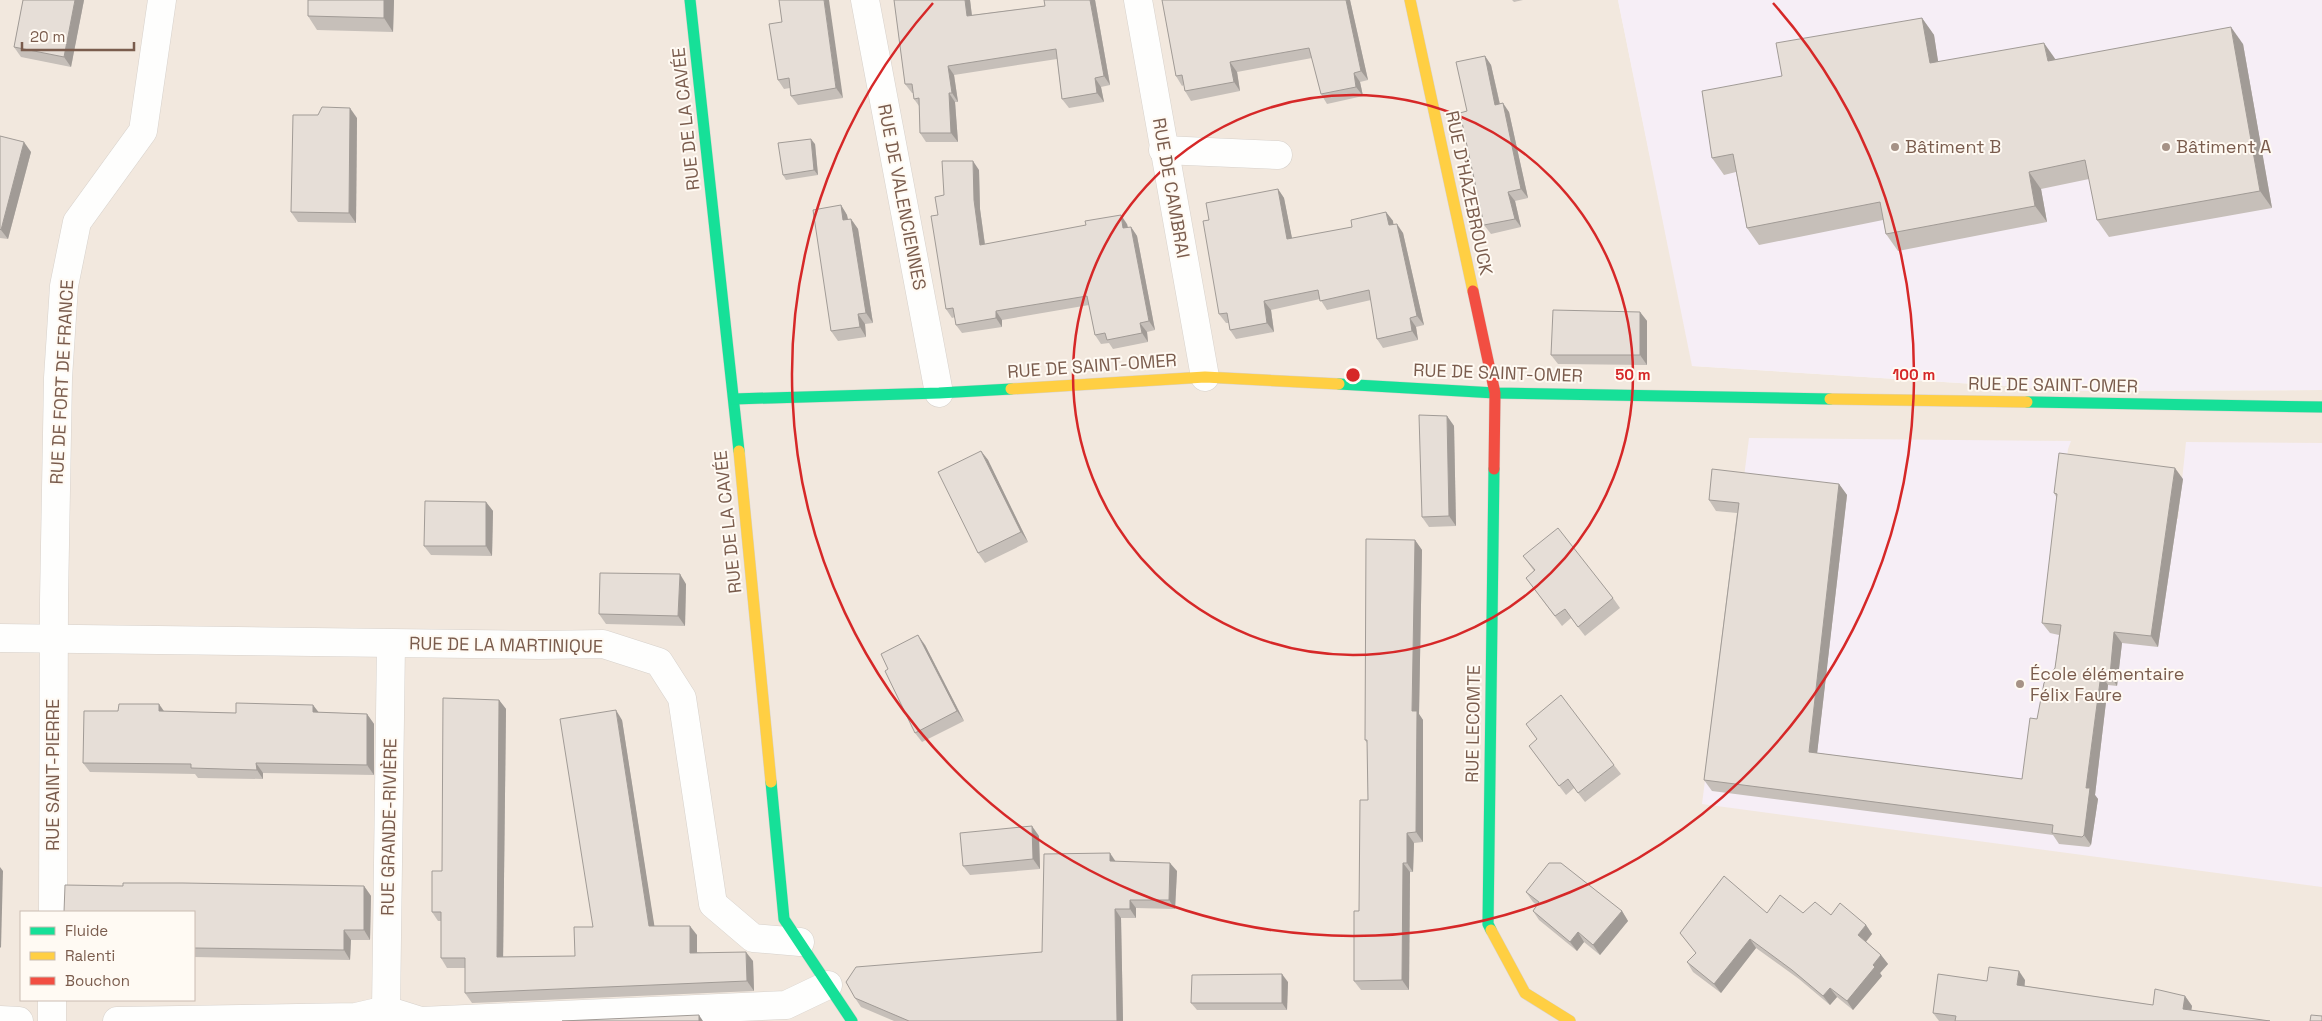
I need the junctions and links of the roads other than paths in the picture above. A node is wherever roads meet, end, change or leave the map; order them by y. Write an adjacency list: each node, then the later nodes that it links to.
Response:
1 (162, 0): 14 (street, RUE DE FORT DE FRANCE)
2 (690, 0): 11 (street, RUE DE LA CAVÉE)
3 (865, 0): 10 (street, RUE DE VALENCIENNES)
4 (1138, 0): 6 (street, RUE DE CAMBRAI)
5 (1410, 0): 9 (street, RUE D'HAZEBROUCK)
6 (1163, 150): 7 (street); 8 (street, RUE DE CAMBRAI)
7 (1278, 155)
8 (1205, 377): 9 (street, RUE DE SAINT-OMER); 10 (street, RUE DE SAINT-OMER)
9 (1495, 393): 12 (street, RUE DE SAINT-OMER); 26 (street, RUE LECOMTE)
10 (939, 394): 11 (street, RUE DE SAINT-OMER)
11 (734, 399): 17 (street, RUE DE LA CAVÉE)
12 (2322, 407)
13 (0, 638): 14 (street, RUE DE LA MARTINIQUE)
14 (54, 638): 15 (street, RUE DE LA MARTINIQUE); 16 (street, RUE SAINT-PIERRE)
15 (391, 644): 17 (street, RUE DE LA MARTINIQUE); 20 (street, RUE GRANDE-RIVIÈRE)
16 (53, 911)
17 (800, 942): 18 (street, RUE DE LA CAVÉE)
18 (828, 985): 20 (street); 25 (street, RUE DE LA CAVÉE)
19 (52, 1001): 23 (street)
20 (386, 1010): 24 (street)
21 (0, 1020): 22 (street)
22 (19, 1021)
23 (52, 1021)
24 (118, 1021)
25 (852, 1021)
26 (1570, 1021)

